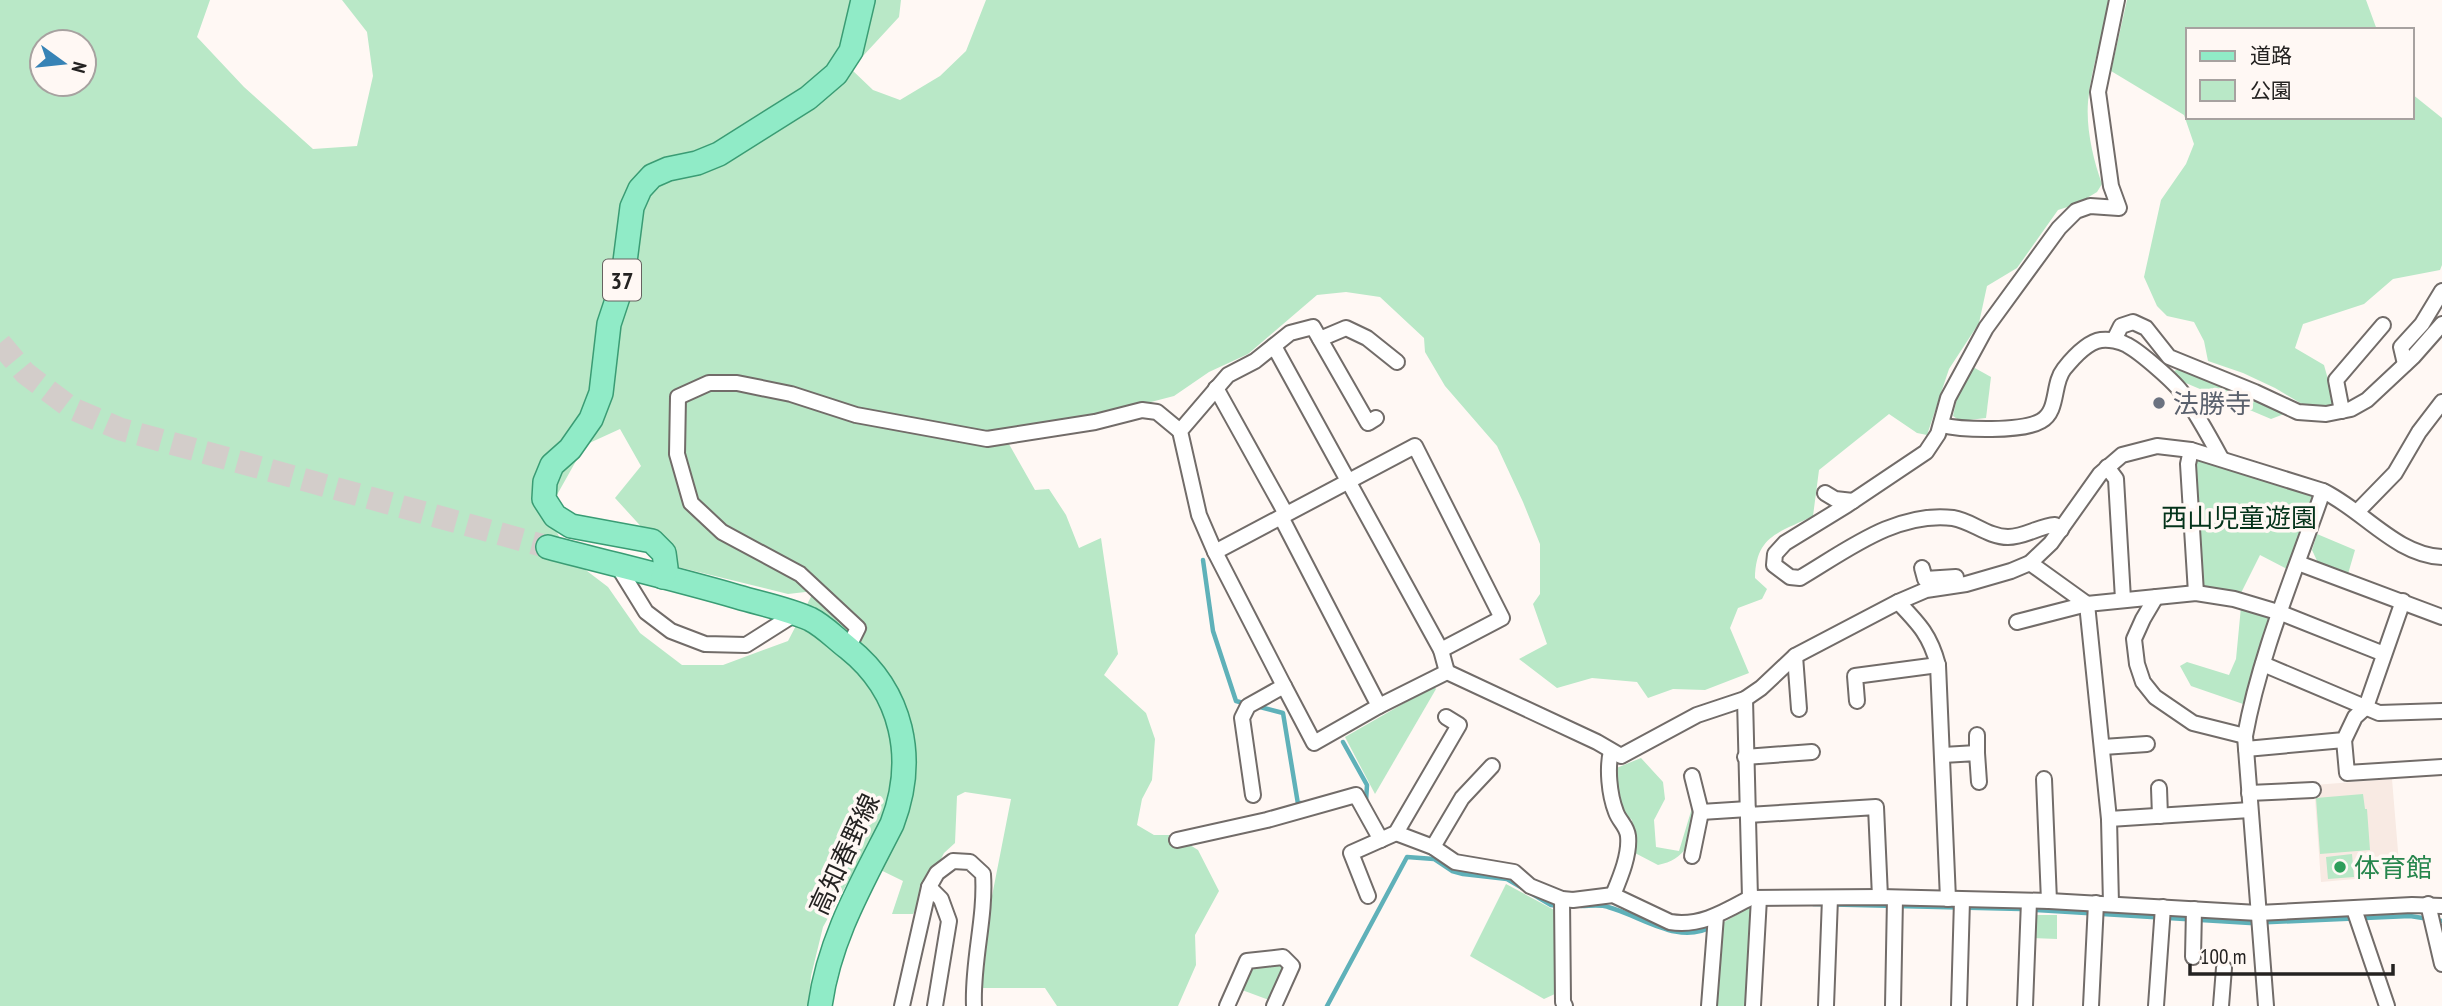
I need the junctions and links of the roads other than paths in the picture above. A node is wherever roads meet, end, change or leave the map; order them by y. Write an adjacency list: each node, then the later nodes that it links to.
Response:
1 (863, 0): 34 (main road, 37)
2 (2117, 0): 15 (street)
3 (2442, 292): 10 (street)
4 (2442, 324): 10 (street)
5 (2383, 325): 13 (street)
6 (1320, 339): 8 (street); 9 (street); 14 (street)
7 (2113, 341): 13 (street); 15 (street); 18 (street)
8 (1273, 346): 11 (street); 20 (street)
9 (1398, 362)
10 (2405, 364): 13 (street)
11 (1216, 388): 16 (street); 25 (street)
12 (2442, 402): 24 (street)
13 (2342, 411)
14 (1376, 418)
15 (1941, 425): 23 (street)
16 (1180, 431): 28 (street); 46 (street)
17 (2191, 450): 18 (street); 19 (street); 36 (street)
18 (2221, 458): 21 (street)
19 (2107, 467): 26 (street); 38 (street)
20 (1347, 481): 25 (street); 47 (street); 47 (street)
21 (2323, 491): 24 (street); 30 (street)
22 (1825, 493): 23 (street)
23 (1853, 501): 26 (street)
24 (2357, 512): 29 (street)
25 (1283, 515): 28 (street); 56 (street)
26 (2061, 530): 31 (street)
27 (548, 547): 32 (main road, 高知春野線)
28 (1215, 552): 53 (street)
29 (2442, 557)
30 (2298, 562): 39 (street); 42 (street)
31 (2030, 563): 35 (street); 41 (street)
32 (617, 565): 34 (main road, 高知春野線); 43 (street)
33 (1922, 568): 35 (street)
34 (663, 578): 43 (main road, 高知春野線)
35 (1959, 585): 40 (street)
36 (2196, 593): 37 (street); 42 (street)
37 (2156, 597): 38 (street); 63 (street)
38 (2123, 599): 41 (street)
39 (2403, 601): 44 (street); 48 (street)
40 (1898, 602): 49 (street); 51 (street)
41 (2087, 604): 45 (street); 65 (street)
42 (2281, 613): 48 (street); 50 (street)
43 (795, 614): 46 (main road, 高知春野線)
44 (2442, 617)
45 (2017, 622)
46 (848, 648): 110 (main road, 高知春野線)
47 (1441, 650): 52 (street)
48 (2384, 654): 57 (street)
49 (1795, 656): 54 (street); 58 (street)
50 (2263, 664): 57 (street); 63 (street)
51 (1938, 665): 55 (street); 69 (street)
52 (1447, 672): 56 (street); 66 (street)
53 (1284, 686): 56 (street); 79 (street)
54 (1745, 699): 66 (street); 70 (street)
55 (1857, 701)
56 (1379, 706)
57 (2366, 708): 59 (street); 62 (street)
58 (1799, 709)
59 (2442, 710)
60 (1446, 717): 85 (street)
61 (1977, 735): 68 (street)
62 (2343, 740): 63 (street); 72 (street)
63 (2246, 742): 78 (street)
64 (2147, 744): 65 (street)
65 (2103, 747): 84 (street)
66 (1611, 751): 91 (street)
67 (1813, 752): 70 (street)
68 (1977, 753): 69 (street); 75 (street)
69 (1943, 755): 96 (street)
70 (1745, 757): 82 (street)
71 (1492, 766): 88 (street)
72 (2442, 767)
73 (1692, 776): 81 (street)
74 (2044, 779): 98 (street)
75 (1979, 782)
76 (2160, 788): 83 (street)
77 (2313, 790): 78 (street)
78 (2249, 793): 80 (street)
79 (1253, 795)
80 (2250, 810): 83 (street); 105 (street)
81 (1701, 812): 82 (street); 89 (street)
82 (1748, 812): 94 (street); 99 (street)
83 (2160, 816): 84 (street)
84 (2109, 819): 100 (street)
85 (1396, 833): 86 (street); 88 (street)
86 (1381, 839): 87 (street); 92 (street)
87 (1177, 840)
88 (1433, 847): 95 (street)
89 (1692, 856)
90 (929, 887): 111 (street); 112 (street); 113 (street)
91 (1613, 895): 95 (street); 106 (street)
92 (1368, 896)
93 (1830, 898): 94 (street); 99 (street); 119 (street)
94 (1887, 898): 96 (street); 120 (street)
95 (1562, 899): 116 (street)
96 (1955, 899): 97 (street); 121 (street)
97 (2029, 901): 98 (street); 122 (street)
98 (2049, 901): 100 (street)
99 (1756, 903): 106 (street); 118 (street)
100 (2104, 903): 101 (street); 123 (street)
101 (2163, 907): 102 (street); 124 (street)
102 (2194, 909): 105 (street); 107 (street)
103 (2433, 913): 104 (street); 108 (street)
104 (2357, 917): 105 (street); 127 (street)
105 (2258, 919): 126 (street)
106 (1715, 924): 117 (street)
107 (2193, 957)
108 (2442, 964)
109 (2224, 968): 125 (street)
110 (820, 1006)
111 (902, 1006)
112 (935, 1006)
113 (974, 1006)
114 (1227, 1006): 115 (street)
115 (1274, 1006)
116 (1565, 1006)
117 (1709, 1006)
118 (1753, 1006)
119 (1826, 1006)
120 (1893, 1006)
121 (1959, 1006)
122 (2025, 1006)
123 (2091, 1006)
124 (2156, 1006)
125 (2221, 1006)
126 (2266, 1006)
127 (2387, 1006)

